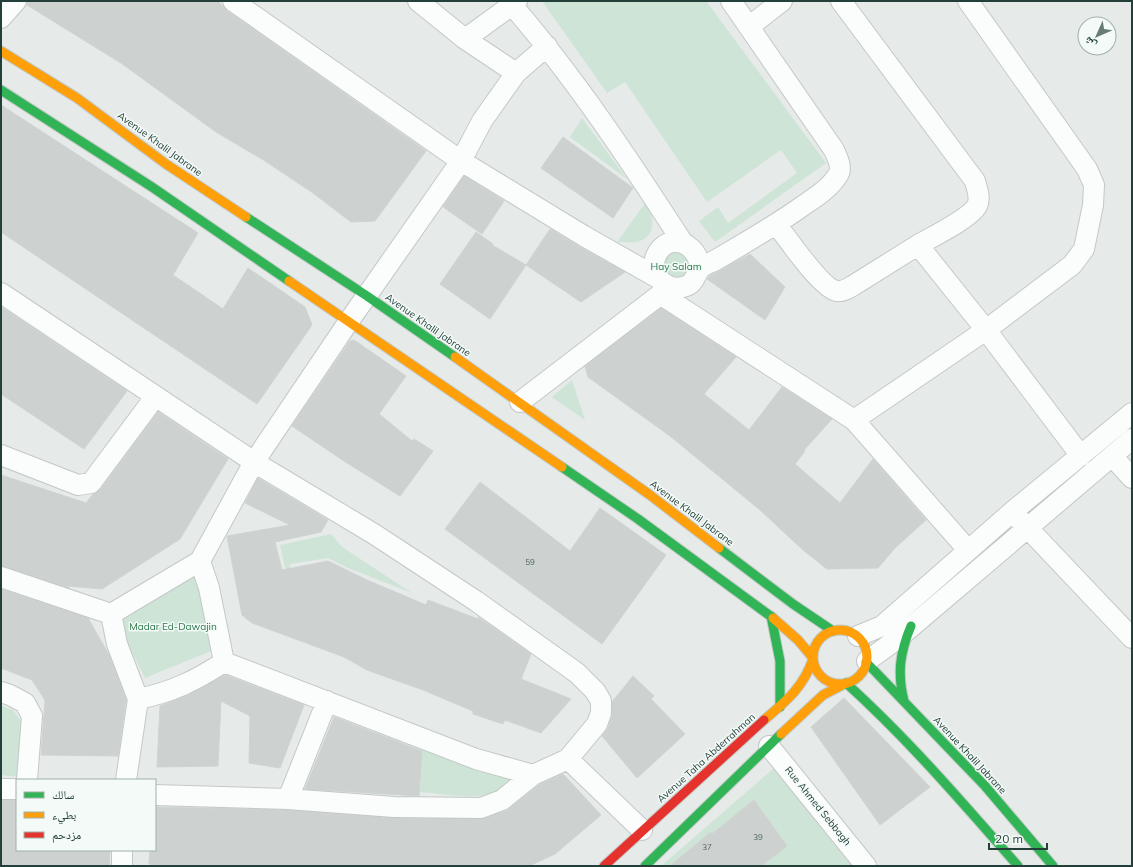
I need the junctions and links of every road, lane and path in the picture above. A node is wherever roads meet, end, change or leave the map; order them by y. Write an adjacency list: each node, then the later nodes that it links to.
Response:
1 (16, 1): 9 (street)
2 (233, 1): 16 (street)
3 (418, 1): 11 (street)
4 (731, 1): 10 (street)
5 (782, 1): 10 (street)
6 (841, 1): 19 (street)
7 (968, 1): 25 (street)
8 (514, 3): 11 (street); 12 (street)
9 (1, 18)
10 (750, 26): 17 (street)
11 (465, 39): 14 (street)
12 (547, 46): 14 (street); 18 (street)
13 (1, 51): 23 (main road, Avenue Khalil Jabrane)
14 (516, 73): 16 (street)
15 (1, 90): 24 (main road)
16 (461, 161): 21 (street); 23 (street)
17 (777, 224): 19 (street); 20 (street)
18 (683, 243): 20 (street); 21 (street)
19 (918, 245): 25 (street)
20 (700, 269): 21 (street)
21 (663, 286): 27 (street); 29 (street)
22 (1, 293): 26 (street)
23 (366, 296): 24 (street); 27 (main road, Avenue Khalil Jabrane)
24 (349, 321): 34 (street); 42 (main road)
25 (986, 330): 29 (street); 32 (street)
26 (155, 397): 31 (street); 34 (street)
27 (520, 402): 44 (main road, Avenue Khalil Jabrane)
28 (1132, 413): 32 (street)
29 (854, 420): 38 (street)
30 (1132, 439): 33 (street)
31 (1, 454)
32 (1081, 456): 36 (street)
33 (1112, 456): 35 (street); 37 (street)
34 (254, 462): 39 (street); 57 (street)
35 (1132, 478)
36 (1012, 512): 37 (street); 38 (street)
37 (1028, 528): 43 (street); 46 (street)
38 (968, 550): 45 (street)
39 (200, 561): 41 (street); 49 (street)
40 (1, 577): 41 (street)
41 (111, 614): 52 (street)
42 (771, 616): 47 (main road); 55 (main road)
43 (911, 626): 48 (street); 53 (main road)
44 (833, 631): 45 (main road); 47 (main road)
45 (858, 636): 48 (main road)
46 (1132, 638)
47 (813, 658): 50 (main road); 55 (main road, Avenue Taha Abderrahman)
48 (867, 661): 50 (main road); 53 (main road, Avenue Khalil Jabrane)
49 (224, 662): 52 (street); 54 (street)
50 (846, 683): 56 (main road); 71 (main road)
51 (1, 692): 59 (street)
52 (138, 699): 60 (street)
53 (904, 701): 72 (main road, Avenue Khalil Jabrane)
54 (327, 702): 58 (street); 64 (street)
55 (780, 707): 65 (main road, Avenue Taha Abderrahman)
56 (769, 746): 69 (main road); 70 (street, Rue Ahmed Sebbagh)
57 (568, 759): 58 (street); 65 (street)
58 (533, 775): 64 (street)
59 (27, 779)
60 (126, 779)
61 (1, 789): 62 (street)
62 (16, 789)
63 (156, 795): 64 (street)
64 (288, 799)
65 (642, 830): 68 (main road, Avenue Taha Abderrahman)
66 (122, 851): 67 (street)
67 (122, 866)
68 (604, 866)
69 (645, 866)
70 (866, 866)
71 (1018, 866)
72 (1053, 866)

